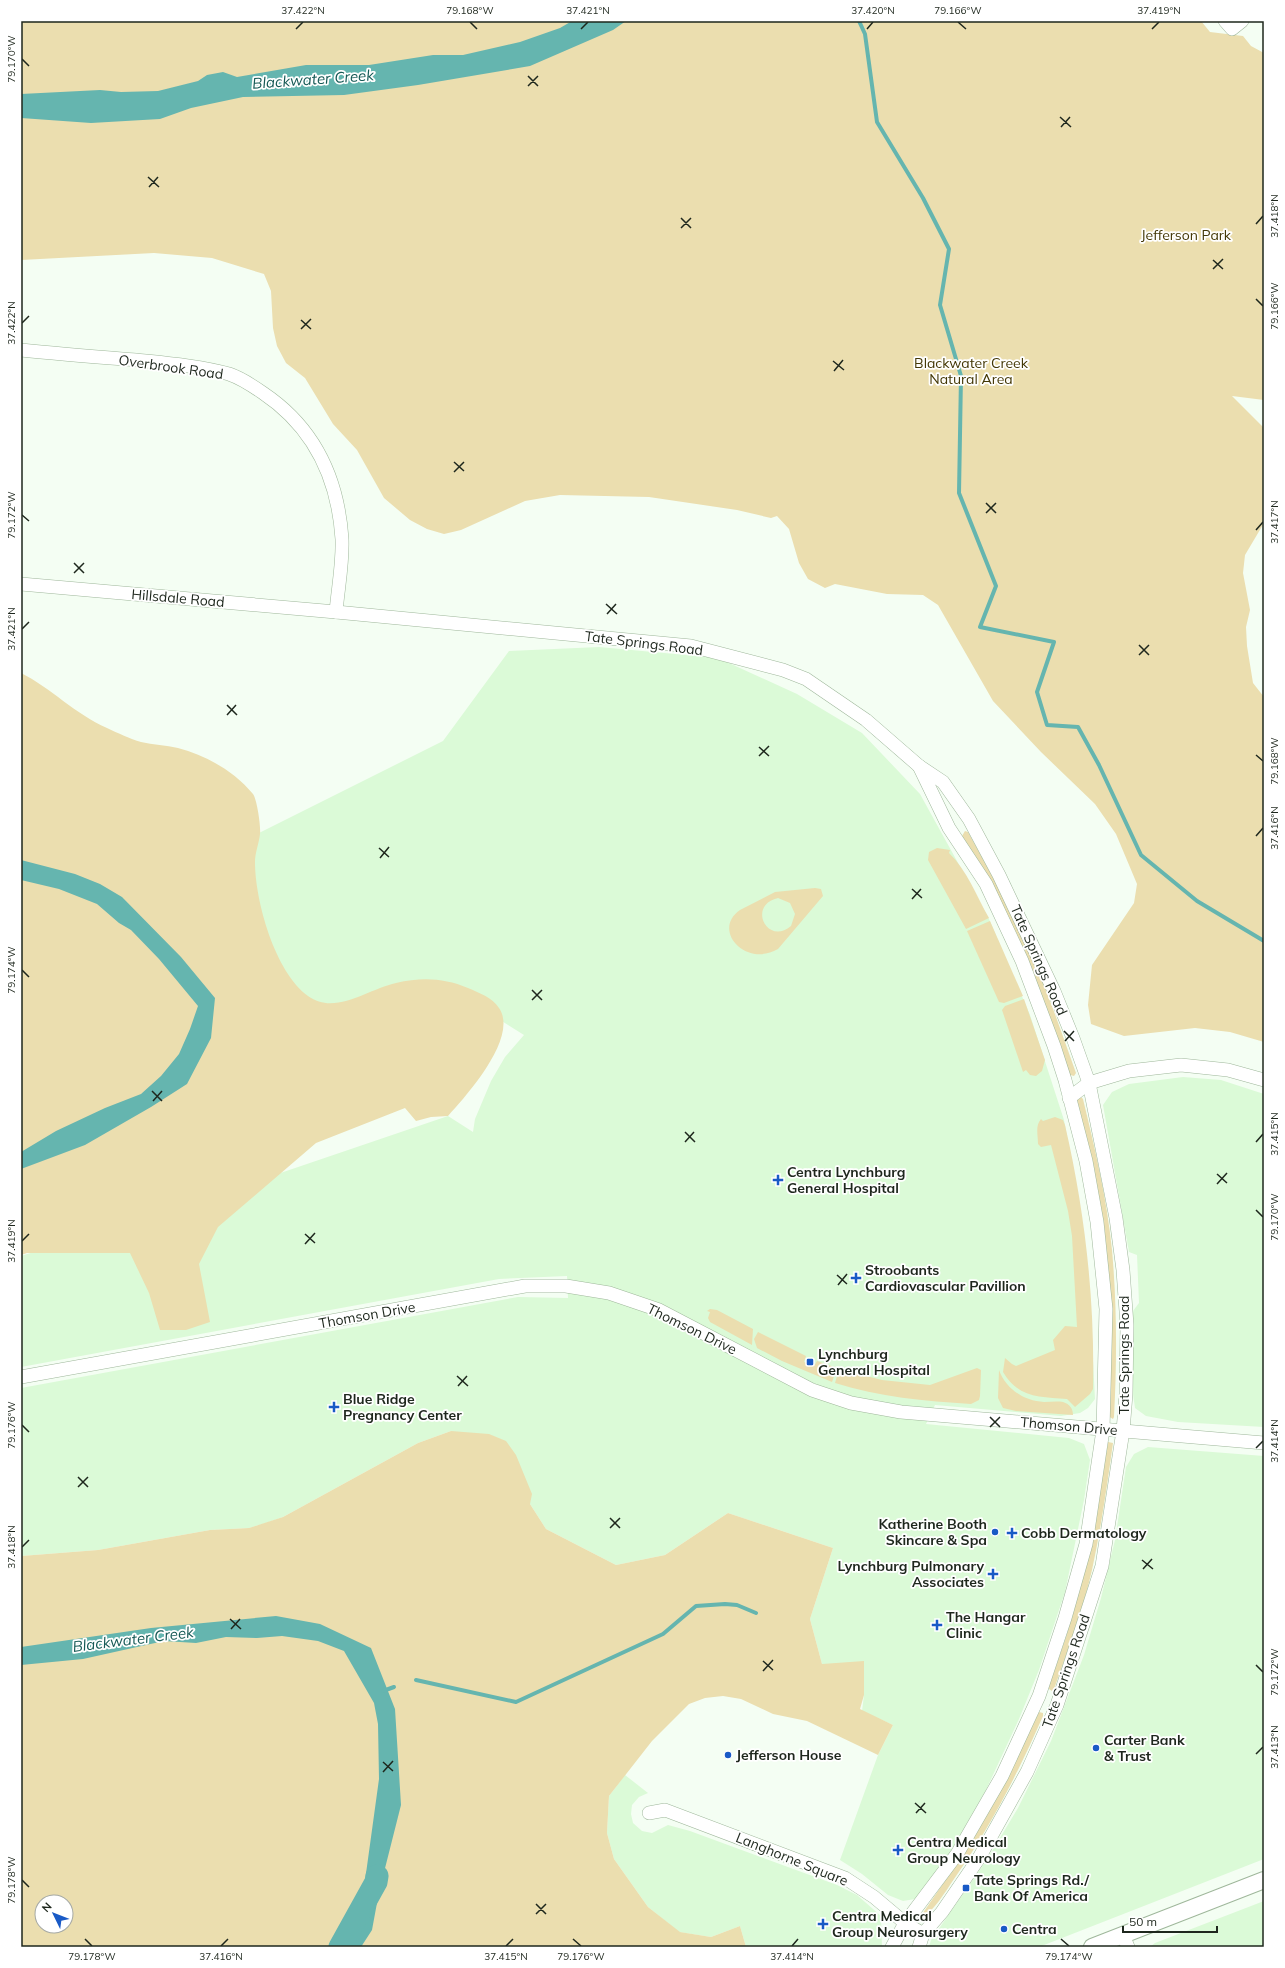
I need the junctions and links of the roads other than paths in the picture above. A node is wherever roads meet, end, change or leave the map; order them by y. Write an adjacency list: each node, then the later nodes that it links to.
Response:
1 (21, 350): 3 (street, Overbrook Road)
2 (21, 584): 3 (street, Hillsdale Road)
3 (336, 612): 4 (street, Tate Springs Road)
4 (919, 766): 5 (street, Tate Springs Road); 7 (street, Tate Springs Road)
5 (1065, 1080): 7 (street); 8 (street, Tate Springs Road)
6 (1264, 1080): 7 (street)
7 (1088, 1084): 8 (street); 11 (street, Tate Springs Road)
8 (1070, 1098): 10 (street, Tate Springs Road)
9 (21, 1377): 10 (street, Thomson Drive)
10 (1102, 1430): 11 (street, Thomson Drive); 15 (street, Tate Springs Road)
11 (1123, 1431): 12 (street, Thomson Drive); 16 (street, Tate Springs Road)
12 (1264, 1443)
13 (649, 1813): 15 (street, Langhorne Square)
14 (1264, 1880): 17 (main road)
15 (905, 1923): 16 (street, Langhorne Square); 18 (street, Tate Springs Road)
16 (923, 1934): 19 (street, Tate Springs Road)
17 (1126, 1941): 20 (main road)
18 (892, 1947)
19 (919, 1947)
20 (1092, 1947)

